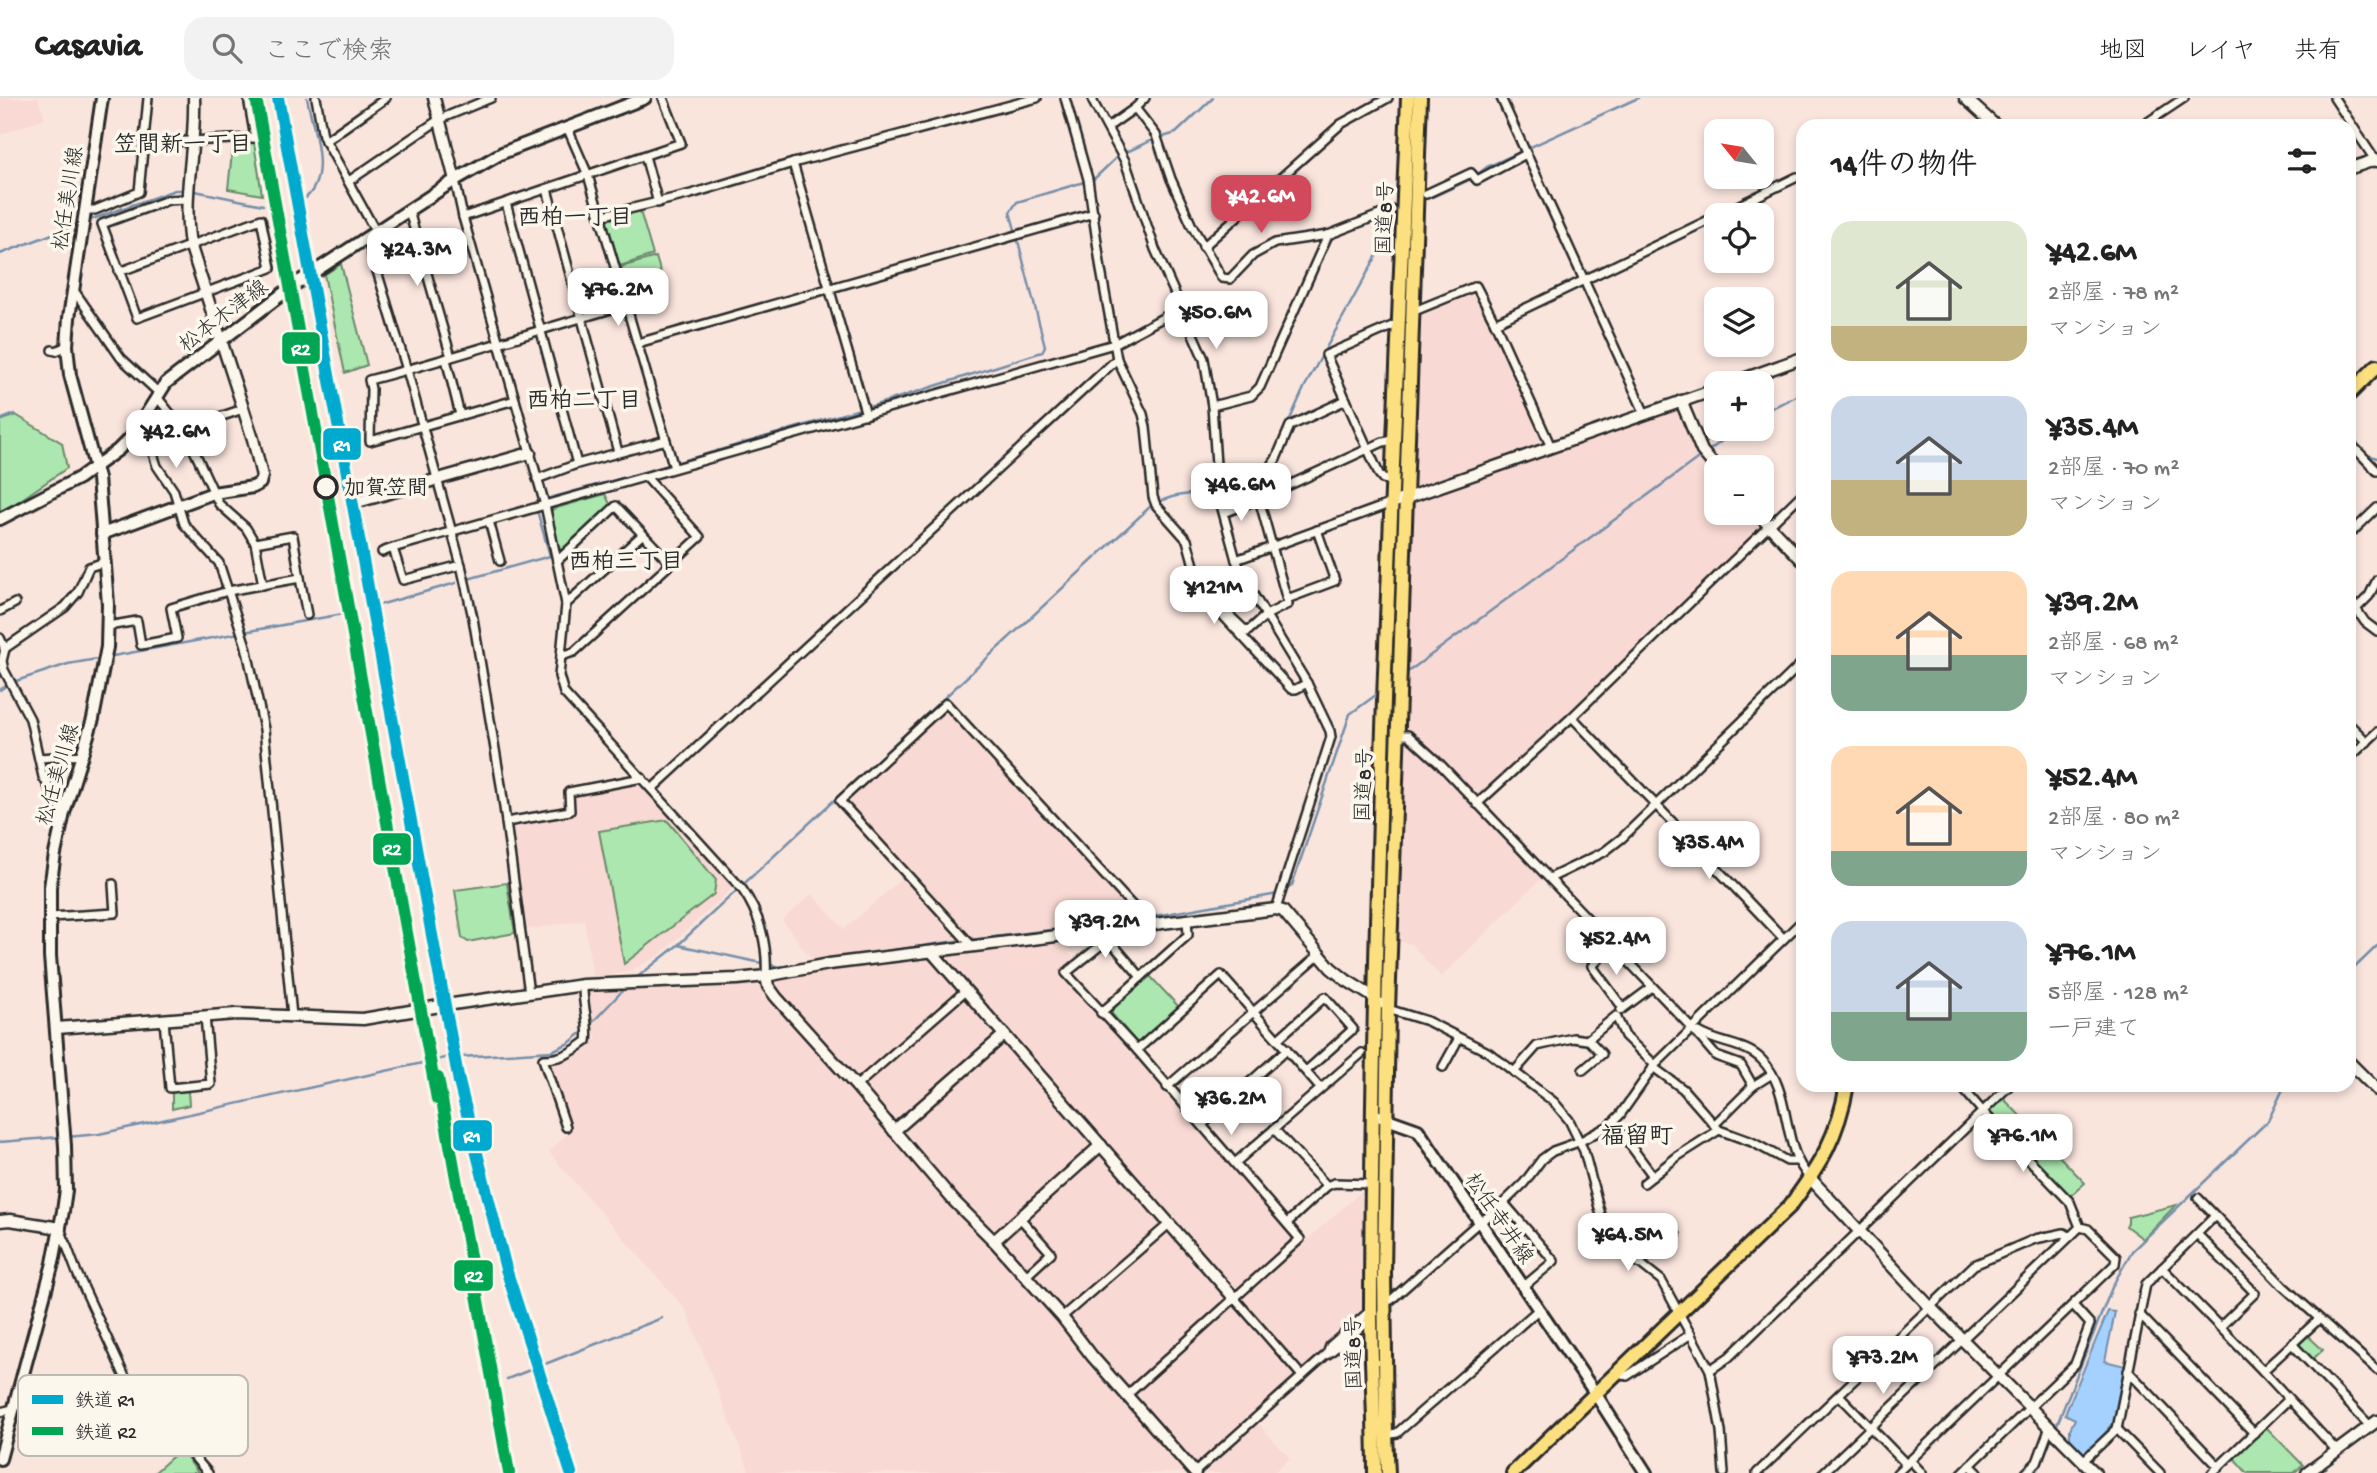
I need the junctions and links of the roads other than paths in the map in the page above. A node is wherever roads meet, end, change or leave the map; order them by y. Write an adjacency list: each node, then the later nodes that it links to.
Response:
1 (102, 98): 49 (main road, 松任美川線)
2 (148, 98): 33 (street)
3 (194, 98): 31 (street)
4 (248, 98): 31 (street)
5 (316, 98): 32 (street)
6 (386, 98): 32 (street)
7 (434, 98): 24 (street)
8 (491, 98): 22 (street)
9 (645, 98): 28 (main road, 松本木津線)
10 (663, 98): 35 (street)
11 (1037, 98): 37 (street)
12 (1065, 98): 52 (street)
13 (1093, 98): 29 (street)
14 (1145, 98): 23 (street)
15 (1388, 98): 59 (street)
16 (1408, 98): 69 (main road, 国道8号)
17 (1420, 98): 67 (main road, 国道8号)
18 (1501, 98): 34 (street)
19 (1965, 98): 25 (street)
20 (2184, 98): 26 (street)
21 (2334, 98): 27 (street)
22 (482, 100): 24 (street)
23 (1135, 108): 29 (street); 59 (street)
24 (440, 119): 41 (street); 42 (street)
25 (1988, 119)
26 (2152, 119)
27 (2348, 119)
28 (567, 127): 39 (street); 41 (main road, 松本木津線)
29 (1108, 127): 66 (street)
30 (2356, 130): 36 (street)
31 (194, 141): 33 (street); 45 (street)
32 (325, 141): 42 (street)
33 (144, 143): 49 (street)
34 (1525, 151): 44 (street); 61 (street)
35 (645, 156): 39 (street); 47 (street)
36 (2376, 160): 38 (street)
37 (793, 163): 47 (street); 62 (street)
38 (2356, 166)
39 (588, 175): 43 (street); 53 (street)
40 (1796, 177): 48 (street)
41 (455, 180): 51 (main road, 松本木津線); 54 (street)
42 (349, 181): 56 (street)
43 (547, 189): 46 (street); 68 (street)
44 (1426, 194)
45 (186, 199): 58 (street); 60 (street)
46 (506, 203): 54 (street); 71 (street)
47 (658, 203): 53 (street)
48 (1744, 203)
49 (85, 210): 63 (main road, 松任美川線)
50 (1392, 210): 57 (street)
51 (409, 211): 56 (main road, 松本木津線); 78 (street)
52 (1094, 213): 62 (street); 75 (street)
53 (600, 216): 65 (street)
54 (463, 217): 74 (street)
55 (1704, 223): 61 (street)
56 (371, 235): 72 (main road, 松本木津線); 82 (street)
57 (1328, 235): 59 (street); 90 (street)
58 (190, 244): 60 (street); 64 (street); 64 (street)
59 (1203, 247)
60 (119, 272): 64 (street)
61 (1585, 281): 70 (street); 92 (street)
62 (831, 288): 73 (street); 94 (street)
63 (73, 289): 76 (main road, 松任美川線); 86 (street)
64 (204, 293): 72 (street)
65 (626, 305): 68 (street); 73 (street)
66 (1181, 307): 75 (street); 90 (street)
67 (1412, 313): 70 (street); 118 (main road, 国道8号)
68 (581, 317): 71 (street); 104 (street)
69 (1399, 323): 88 (street); 99 (main road, 国道8号)
70 (1495, 323): 101 (street)
71 (541, 329): 74 (street); 107 (street)
72 (220, 341): 86 (main road, 松本木津線); 91 (street)
73 (638, 343): 98 (street)
74 (500, 344): 78 (street); 87 (street)
75 (1114, 344): 79 (street); 94 (street)
76 (67, 346): 77 (street); 108 (main road, 松任美川線)
77 (52, 349)
78 (448, 358): 82 (street); 93 (street)
79 (1117, 359): 151 (street); 175 (street)
80 (1796, 360): 83 (street)
81 (2377, 366): 84 (main road)
82 (407, 370): 95 (street); 95 (street)
83 (1766, 371)
84 (2356, 387)
85 (1704, 393): 89 (street)
86 (158, 395): 96 (street); 97 (main road, 松本木津線)
87 (515, 400): 93 (street); 105 (street)
88 (1346, 400): 102 (street); 116 (street)
89 (1681, 401): 92 (street); 106 (street)
90 (1212, 406): 126 (street)
91 (243, 409): 96 (street); 115 (street)
92 (1646, 414): 101 (street)
93 (460, 415): 95 (street)
94 (866, 415): 109 (street)
95 (422, 426): 113 (street)
96 (184, 429): 100 (street); 117 (street)
97 (133, 435): 100 (street); 108 (main road, 松本木津線)
98 (666, 440): 104 (street); 109 (street)
99 (1394, 440): 102 (street); 114 (main road, 国道8号)
100 (149, 441): 124 (street)
101 (1551, 447): 118 (street)
102 (1369, 448): 114 (street); 116 (street)
103 (2356, 449): 110 (street)
104 (618, 452): 107 (street)
105 (530, 453): 112 (street); 113 (street)
106 (1705, 455)
107 (577, 464): 112 (street)
108 (95, 466): 127 (main road, 松本木津線); 133 (main road, 松任美川線)
109 (674, 468): 111 (street)
110 (2377, 471)
111 (646, 477): 123 (street); 144 (street)
112 (537, 479): 123 (street)
113 (437, 480): 121 (street); 132 (street)
114 (1393, 481): 122 (main road, 国道8号)
115 (260, 483): 117 (main road)
116 (1275, 492): 119 (street)
117 (213, 493): 124 (main road); 135 (street)
118 (1405, 498): 122 (street); 169 (main road, 国道8号)
119 (1259, 499): 126 (street); 136 (street)
120 (1796, 500): 129 (street)
121 (354, 503)
122 (1392, 503): 131 (street); 198 (main road, 国道8号)
123 (545, 505): 128 (street); 142 (street)
124 (178, 506): 133 (main road); 150 (street)
125 (2377, 508): 130 (street)
126 (1224, 513): 140 (street)
127 (0, 519)
128 (489, 521): 132 (street); 141 (street)
129 (1769, 526): 139 (street); 166 (street)
130 (2356, 528)
131 (1317, 530): 136 (street); 152 (street)
132 (452, 531): 137 (street); 145 (street)
133 (102, 534): 143 (main road, 松任美川線)
134 (643, 534): 142 (street); 144 (street); 154 (street)
135 (255, 543): 146 (street); 149 (street)
136 (1272, 547): 140 (street); 152 (street)
137 (393, 548): 138 (street); 145 (street)
138 (382, 551)
139 (1796, 554)
140 (1236, 560): 158 (street)
141 (500, 561)
142 (557, 561): 154 (street)
143 (104, 562): 159 (main road, 松任美川線); 162 (street)
144 (671, 564): 163 (street)
145 (461, 565): 179 (street)
146 (300, 578): 149 (street); 157 (street)
147 (2377, 580): 155 (street)
148 (1192, 581): 151 (street)
149 (263, 585): 150 (street)
150 (228, 591): 159 (street); 204 (street)
151 (1210, 597): 158 (street); 165 (street)
152 (1287, 599): 158 (street)
153 (15, 603): 156 (street)
154 (566, 604): 163 (street)
155 (2357, 608): 160 (street)
156 (0, 611)
157 (307, 615)
158 (1266, 615): 165 (street)
159 (108, 626): 172 (main road, 松任美川線)
160 (2377, 631)
161 (0, 638): 162 (street)
162 (3, 650): 173 (street)
163 (561, 656): 174 (street)
164 (1796, 669): 177 (street)
165 (1307, 683): 182 (street)
166 (1572, 717): 176 (street); 177 (street)
167 (2356, 731): 170 (street)
168 (2377, 732): 170 (street)
169 (1397, 735): 176 (street); 200 (main road, 国道8号)
170 (2367, 741): 171 (street)
171 (2356, 751)
172 (84, 755): 173 (street); 178 (main road, 松任美川線)
173 (39, 758): 178 (street)
174 (642, 778): 175 (street); 179 (street)
175 (652, 789): 192 (street)
176 (1477, 804): 180 (street)
177 (1656, 806): 180 (street); 187 (street)
178 (64, 813): 183 (main road, 松任美川線)
179 (506, 822): 197 (street)
180 (1550, 878): 189 (street)
181 (113, 884): 183 (street)
182 (1278, 904): 184 (street); 191 (street)
183 (50, 917): 207 (main road, 松任美川線)
184 (1187, 919): 185 (street); 193 (street)
185 (1144, 920): 188 (street); 188 (street)
186 (1796, 927): 187 (street)
187 (1783, 939): 208 (street)
188 (971, 945): 190 (street)
189 (1613, 945): 195 (street); 199 (street)
190 (932, 952): 192 (street); 196 (street)
191 (1319, 955): 198 (street); 201 (street)
192 (766, 968): 194 (street); 223 (street)
193 (1141, 977): 202 (street); 202 (street)
194 (583, 985): 197 (street); 236 (street)
195 (1653, 987): 199 (street); 208 (street)
196 (965, 991): 209 (street); 223 (street)
197 (530, 993): 204 (street)
198 (1375, 998): 200 (street); 232 (main road, 国道8号)
199 (1623, 1008): 205 (street)
200 (1388, 1009): 210 (street); 233 (main road, 国道8号)
201 (1253, 1012): 211 (street); 214 (street); 225 (street)
202 (1101, 1013): 214 (street)
203 (205, 1016): 204 (street); 206 (street); 206 (street)
204 (292, 1016)
205 (1616, 1016): 212 (street); 216 (street)
206 (164, 1020): 207 (street)
207 (57, 1028): 258 (main road, 松任美川線)
208 (1692, 1028): 216 (street); 222 (street); 224 (street)
209 (1004, 1035): 239 (street); 241 (street)
210 (1460, 1038): 217 (street); 221 (street)
211 (1278, 1039): 213 (street); 220 (street)
212 (1588, 1039): 219 (street); 221 (street)
213 (1287, 1049): 220 (street); 235 (street)
214 (1137, 1050): 225 (street)
215 (1362, 1053): 226 (street)
216 (1654, 1066): 234 (street); 237 (street)
217 (1443, 1068)
218 (2356, 1069): 227 (street)
219 (1583, 1070)
220 (1306, 1071): 226 (street)
221 (1514, 1072): 240 (street)
222 (1772, 1074): 224 (street); 242 (street)
223 (856, 1086): 239 (street)
224 (1753, 1086): 237 (street)
225 (1167, 1087): 235 (street)
226 (1320, 1088): 238 (street)
227 (2377, 1090)
228 (1846, 1092): 245 (main road)
229 (1966, 1092): 231 (street)
230 (2003, 1092): 231 (street)
231 (1983, 1112): 257 (street); 259 (street)
232 (1373, 1114): 233 (main road, 松任寺井線); 247 (main road, 国道8号)
233 (1387, 1119): 254 (main road, 松任寺井線); 306 (main road, 国道8号)
234 (1613, 1122): 240 (street); 244 (street)
235 (1202, 1125): 243 (street)
236 (566, 1127)
237 (1717, 1128): 242 (street); 244 (street)
238 (1274, 1129): 243 (street); 248 (street)
239 (894, 1131): 263 (street)
240 (1581, 1141): 250 (street); 264 (street)
241 (1101, 1145): 252 (street); 256 (street)
242 (1797, 1161): 245 (street)
243 (1235, 1163): 255 (street)
244 (1653, 1176): 246 (street)
245 (1810, 1178): 259 (street); 274 (main road)
246 (1644, 1183)
247 (1373, 1184): 248 (street); 272 (main road, 国道8号)
248 (1327, 1186): 255 (street)
249 (2198, 1198): 251 (street)
250 (1504, 1203): 254 (street); 267 (street)
251 (2215, 1216): 260 (street); 277 (street)
252 (1020, 1218): 263 (street); 266 (street)
253 (0, 1222): 258 (street)
254 (1479, 1222): 267 (main road, 松任寺井線); 269 (street)
255 (1287, 1223): 268 (street)
256 (1169, 1224): 268 (street); 276 (street)
257 (2080, 1227): 262 (street); 270 (street)
258 (60, 1228): 289 (main road, 松任美川線); 290 (street)
259 (1860, 1230): 271 (street); 284 (street)
260 (2197, 1234): 265 (street); 279 (street)
261 (1675, 1235): 264 (street)
262 (2069, 1236): 271 (street); 281 (street)
263 (994, 1241): 266 (street)
264 (1638, 1263): 274 (street)
265 (2162, 1268): 275 (street); 279 (street)
266 (1025, 1277): 276 (street)
267 (1523, 1287): 273 (main road, 松任寺井線)
268 (1236, 1299): 292 (street); 295 (street)
269 (1391, 1300)
270 (2073, 1305): 291 (street); 298 (street)
271 (1931, 1308): 281 (street); 296 (street)
272 (1371, 1310): 283 (street); 316 (main road, 国道8号)
273 (1538, 1310): 294 (main road, 松任寺井線); 306 (street)
274 (1680, 1311): 280 (street); 286 (main road)
275 (2139, 1314): 287 (street); 305 (street)
276 (1062, 1317): 295 (street)
277 (2319, 1319): 282 (street); 285 (street)
278 (1365, 1324): 283 (street)
279 (2220, 1327): 288 (street)
280 (1691, 1334): 284 (street); 286 (street)
281 (1962, 1338): 291 (street); 302 (street)
282 (2293, 1345): 288 (street); 301 (street)
283 (1328, 1354): 292 (street)
284 (1710, 1370): 320 (street)
285 (2377, 1370)
286 (1617, 1371): 294 (main road)
287 (2128, 1371): 304 (street); 313 (street)
288 (2263, 1371): 297 (street)
289 (22, 1375)
290 (124, 1375)
291 (1998, 1375): 298 (street); 311 (street)
292 (1302, 1376): 315 (street)
293 (18, 1391): 299 (main road, 松任美川線)
294 (1595, 1393): 318 (main road); 319 (main road, 松任寺井線)
295 (1128, 1395): 315 (street)
296 (1839, 1395): 302 (street); 321 (street)
297 (2288, 1400): 305 (street); 307 (street)
298 (2030, 1407): 303 (street); 312 (street)
299 (13, 1409): 300 (street); 309 (main road, 松任美川線)
300 (0, 1412)
301 (2375, 1423): 307 (street)
302 (1871, 1427): 311 (street); 322 (street)
303 (2053, 1429): 310 (street); 327 (street)
304 (2117, 1429): 310 (street); 329 (street)
305 (2255, 1433): 313 (street)
306 (1386, 1435): 317 (main road, 国道8号)
307 (2337, 1451): 331 (street)
308 (192, 1456): 314 (street)
309 (0, 1459)
310 (2083, 1461): 328 (street)
311 (1908, 1462): 323 (street); 324 (street)
312 (1970, 1465): 325 (street); 326 (street)
313 (2219, 1467): 330 (street)
314 (207, 1473)
315 (1195, 1473)
316 (1375, 1473)
317 (1388, 1473)
318 (1513, 1473)
319 (1646, 1473)
320 (1724, 1473)
321 (1757, 1473)
322 (1823, 1473)
323 (1897, 1473)
324 (1922, 1473)
325 (1962, 1473)
326 (1978, 1473)
327 (2026, 1473)
328 (2095, 1473)
329 (2160, 1473)
330 (2212, 1473)
331 (2307, 1473)

